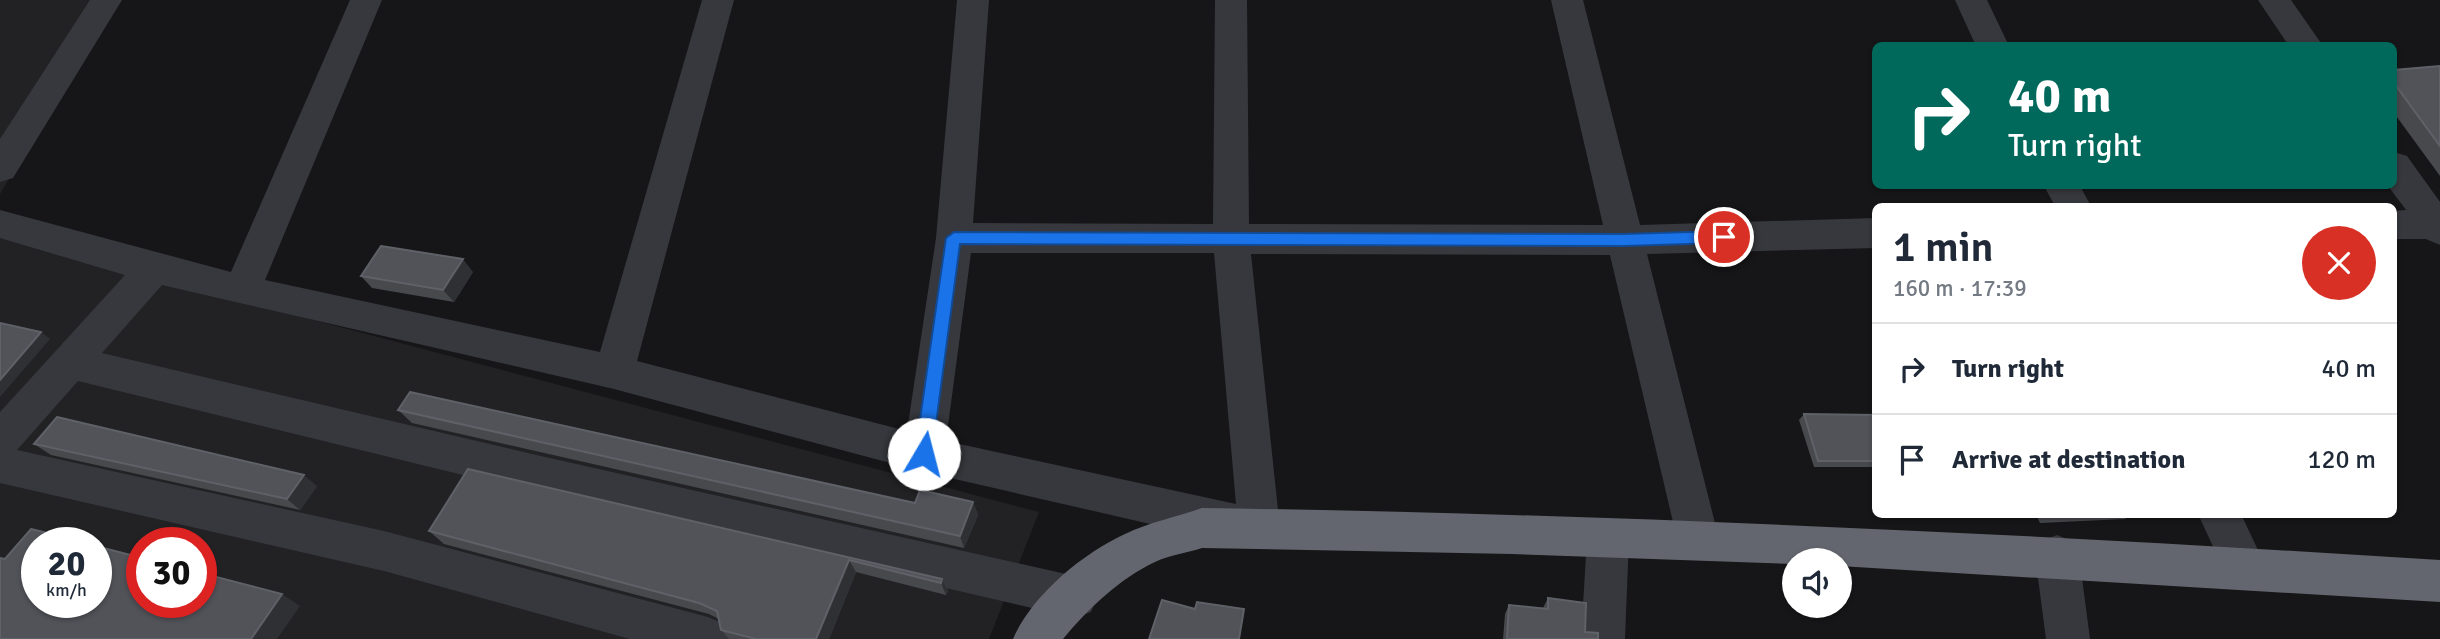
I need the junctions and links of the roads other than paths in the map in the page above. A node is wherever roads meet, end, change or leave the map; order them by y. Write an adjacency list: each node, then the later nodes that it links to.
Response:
1 (106, 0): 11 (street)
2 (366, 0): 21 (street)
3 (718, 0): 23 (street)
4 (973, 0): 17 (street)
5 (1231, 0): 18 (street)
6 (1567, 0): 19 (street)
7 (1971, 0): 9 (street)
8 (2274, 0): 10 (street)
9 (1991, 42)
10 (2304, 42)
11 (0, 168)
12 (2397, 170): 15 (street)
13 (0, 224): 20 (street)
14 (2397, 225): 15 (street)
15 (2439, 226)
16 (1872, 233): 19 (street)
17 (954, 238): 18 (street); 25 (street)
18 (1231, 238): 19 (street); 28 (street)
19 (1623, 240): 30 (street)
20 (154, 268): 21 (street); 22 (street)
21 (242, 290): 23 (street)
22 (70, 362): 24 (street); 34 (street)
23 (614, 372): 25 (street)
24 (0, 441)
25 (924, 454): 28 (street)
26 (0, 465): 35 (street)
27 (2221, 518): 32 (street)
28 (1259, 528): 29 (highway); 34 (highway)
29 (1608, 538): 30 (highway); 37 (street)
30 (1698, 539): 31 (highway)
31 (2057, 555): 32 (highway); 38 (street)
32 (2244, 567): 33 (highway)
33 (2440, 580)
34 (1075, 597): 36 (highway)
35 (708, 639)
36 (1035, 639)
37 (1603, 639)
38 (2068, 639)

